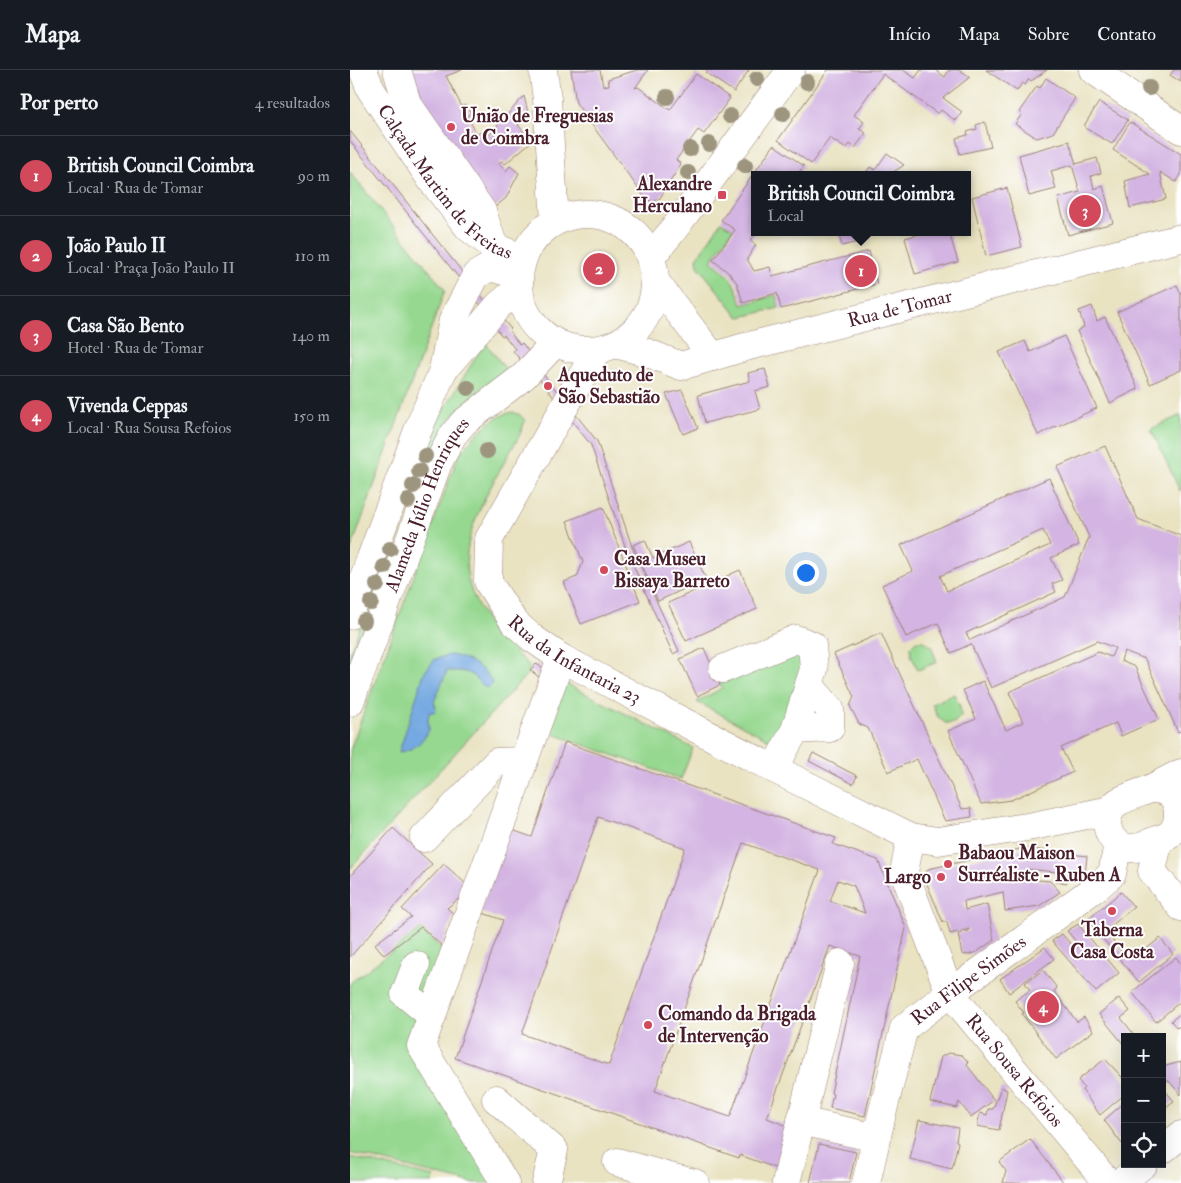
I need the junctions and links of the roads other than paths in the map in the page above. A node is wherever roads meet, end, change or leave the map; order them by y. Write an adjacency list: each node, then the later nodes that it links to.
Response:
1 (362, 70): 9 (main road, Calçada Martim de Freitas)
2 (397, 70): 9 (main road)
3 (542, 70): 7 (main road)
4 (791, 70): 10 (main road)
5 (1093, 70): 6 (main road)
6 (1181, 130)
7 (555, 221): 10 (main road); 11 (main road)
8 (1181, 238): 14 (main road, Rua de Tomar)
9 (494, 247): 11 (main road, Calçada Martim de Freitas)
10 (652, 269): 13 (main road); 14 (main road)
11 (519, 274): 12 (main road); 15 (main road, Alameda Júlio Henriques); 15 (main road, Alameda Júlio Henriques)
12 (555, 343): 13 (main road); 19 (main road, Alameda Júlio Henriques)
13 (607, 347): 14 (main road, Rua de Tomar); 17 (main road, Rua da Infantaria 23)
14 (713, 356)
15 (443, 370): 16 (main road, Alameda Júlio Henriques)
16 (350, 615)
17 (561, 658): 20 (main road); 21 (main road, Rua da Infantaria 23)
18 (723, 670): 21 (main road)
19 (350, 702)
20 (523, 761): 28 (main road); 36 (main road)
21 (774, 769): 27 (main road, Rua da Infantaria 23)
22 (1181, 773): 23 (main road)
23 (1150, 789): 24 (main road); 25 (main road)
24 (1111, 810): 26 (main road, Rua da Infantaria 23); 29 (main road)
25 (1176, 816): 29 (main road); 30 (main road)
26 (1033, 826): 27 (main road, Rua da Infantaria 23); 29 (main road)
27 (911, 837): 35 (main road, Rua Sousa Refoios)
28 (424, 838)
29 (1115, 841): 31 (main road)
30 (1152, 871): 31 (main road); 32 (main road)
31 (1112, 874): 35 (main road, Rua Filipe Simões)
32 (1181, 907)
33 (840, 963): 38 (main road)
34 (416, 965): 36 (main road)
35 (950, 992): 40 (main road, Rua Filipe Simões); 50 (main road, Rua Sousa Refoios)
36 (432, 1016): 45 (main road)
37 (496, 1099): 46 (main road)
38 (801, 1121): 40 (main road); 48 (main road)
39 (1181, 1135): 41 (main road)
40 (876, 1138): 49 (main road, Rua Filipe Simões)
41 (1166, 1147)
42 (617, 1162): 44 (main road)
43 (1139, 1168): 51 (main road)
44 (665, 1179): 47 (main road)
45 (505, 1183)
46 (546, 1183)
47 (695, 1183)
48 (786, 1183)
49 (866, 1183)
50 (1108, 1183)
51 (1120, 1183)

